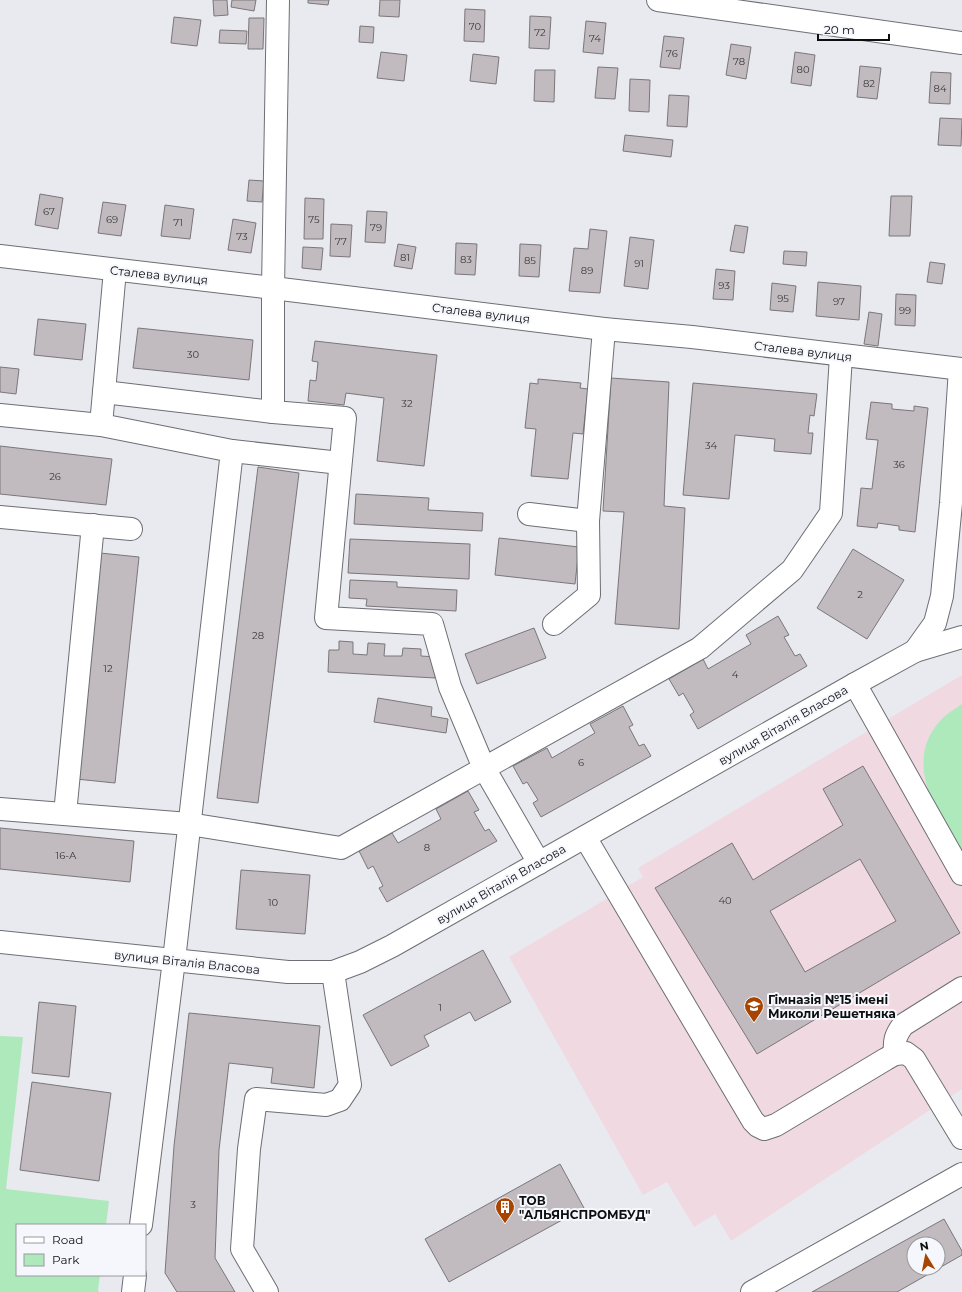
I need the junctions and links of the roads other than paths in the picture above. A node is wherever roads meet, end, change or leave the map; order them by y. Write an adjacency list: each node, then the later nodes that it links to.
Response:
1 (278, 0): 6 (street)
2 (658, 0): 3 (street)
3 (962, 42)
4 (0, 256): 5 (street, Сталева вулиця)
5 (116, 270): 6 (street, Сталева вулиця); 10 (street)
6 (274, 288): 7 (street, Сталева вулиця); 11 (street)
7 (604, 329): 8 (street, Сталева вулиця); 18 (street)
8 (841, 356): 9 (street, Сталева вулиця); 25 (street)
9 (961, 369): 23 (street)
10 (104, 392): 11 (street); 13 (street)
11 (273, 412): 15 (street)
12 (0, 415): 13 (street)
13 (101, 425): 14 (street)
14 (232, 451): 15 (street); 28 (street)
15 (340, 463): 25 (street)
16 (529, 514): 18 (street)
17 (0, 517): 19 (street)
18 (588, 521): 21 (street)
19 (93, 525): 20 (street); 27 (street)
20 (131, 529)
21 (554, 624)
22 (962, 637): 23 (street, вулиця Віталія Власова)
23 (915, 651): 24 (street, вулиця Віталія Власова)
24 (855, 684): 29 (street, вулиця Віталія Власова); 31 (street)
25 (484, 768): 28 (street); 30 (street)
26 (0, 809): 27 (street)
27 (65, 814): 28 (street)
28 (189, 824): 33 (street)
29 (585, 837): 30 (street, вулиця Віталія Власова); 36 (street)
30 (539, 863): 34 (street, вулиця Віталія Власова)
31 (962, 874)
32 (0, 942): 33 (street, вулиця Віталія Власова)
33 (174, 960): 34 (street, вулиця Віталія Власова); 39 (street)
34 (333, 972): 42 (street)
35 (962, 988): 36 (street)
36 (896, 1054): 37 (street)
37 (962, 1138)
38 (962, 1174): 43 (street)
39 (141, 1224)
40 (135, 1276): 41 (street)
41 (133, 1292)
42 (267, 1292)
43 (752, 1292)

